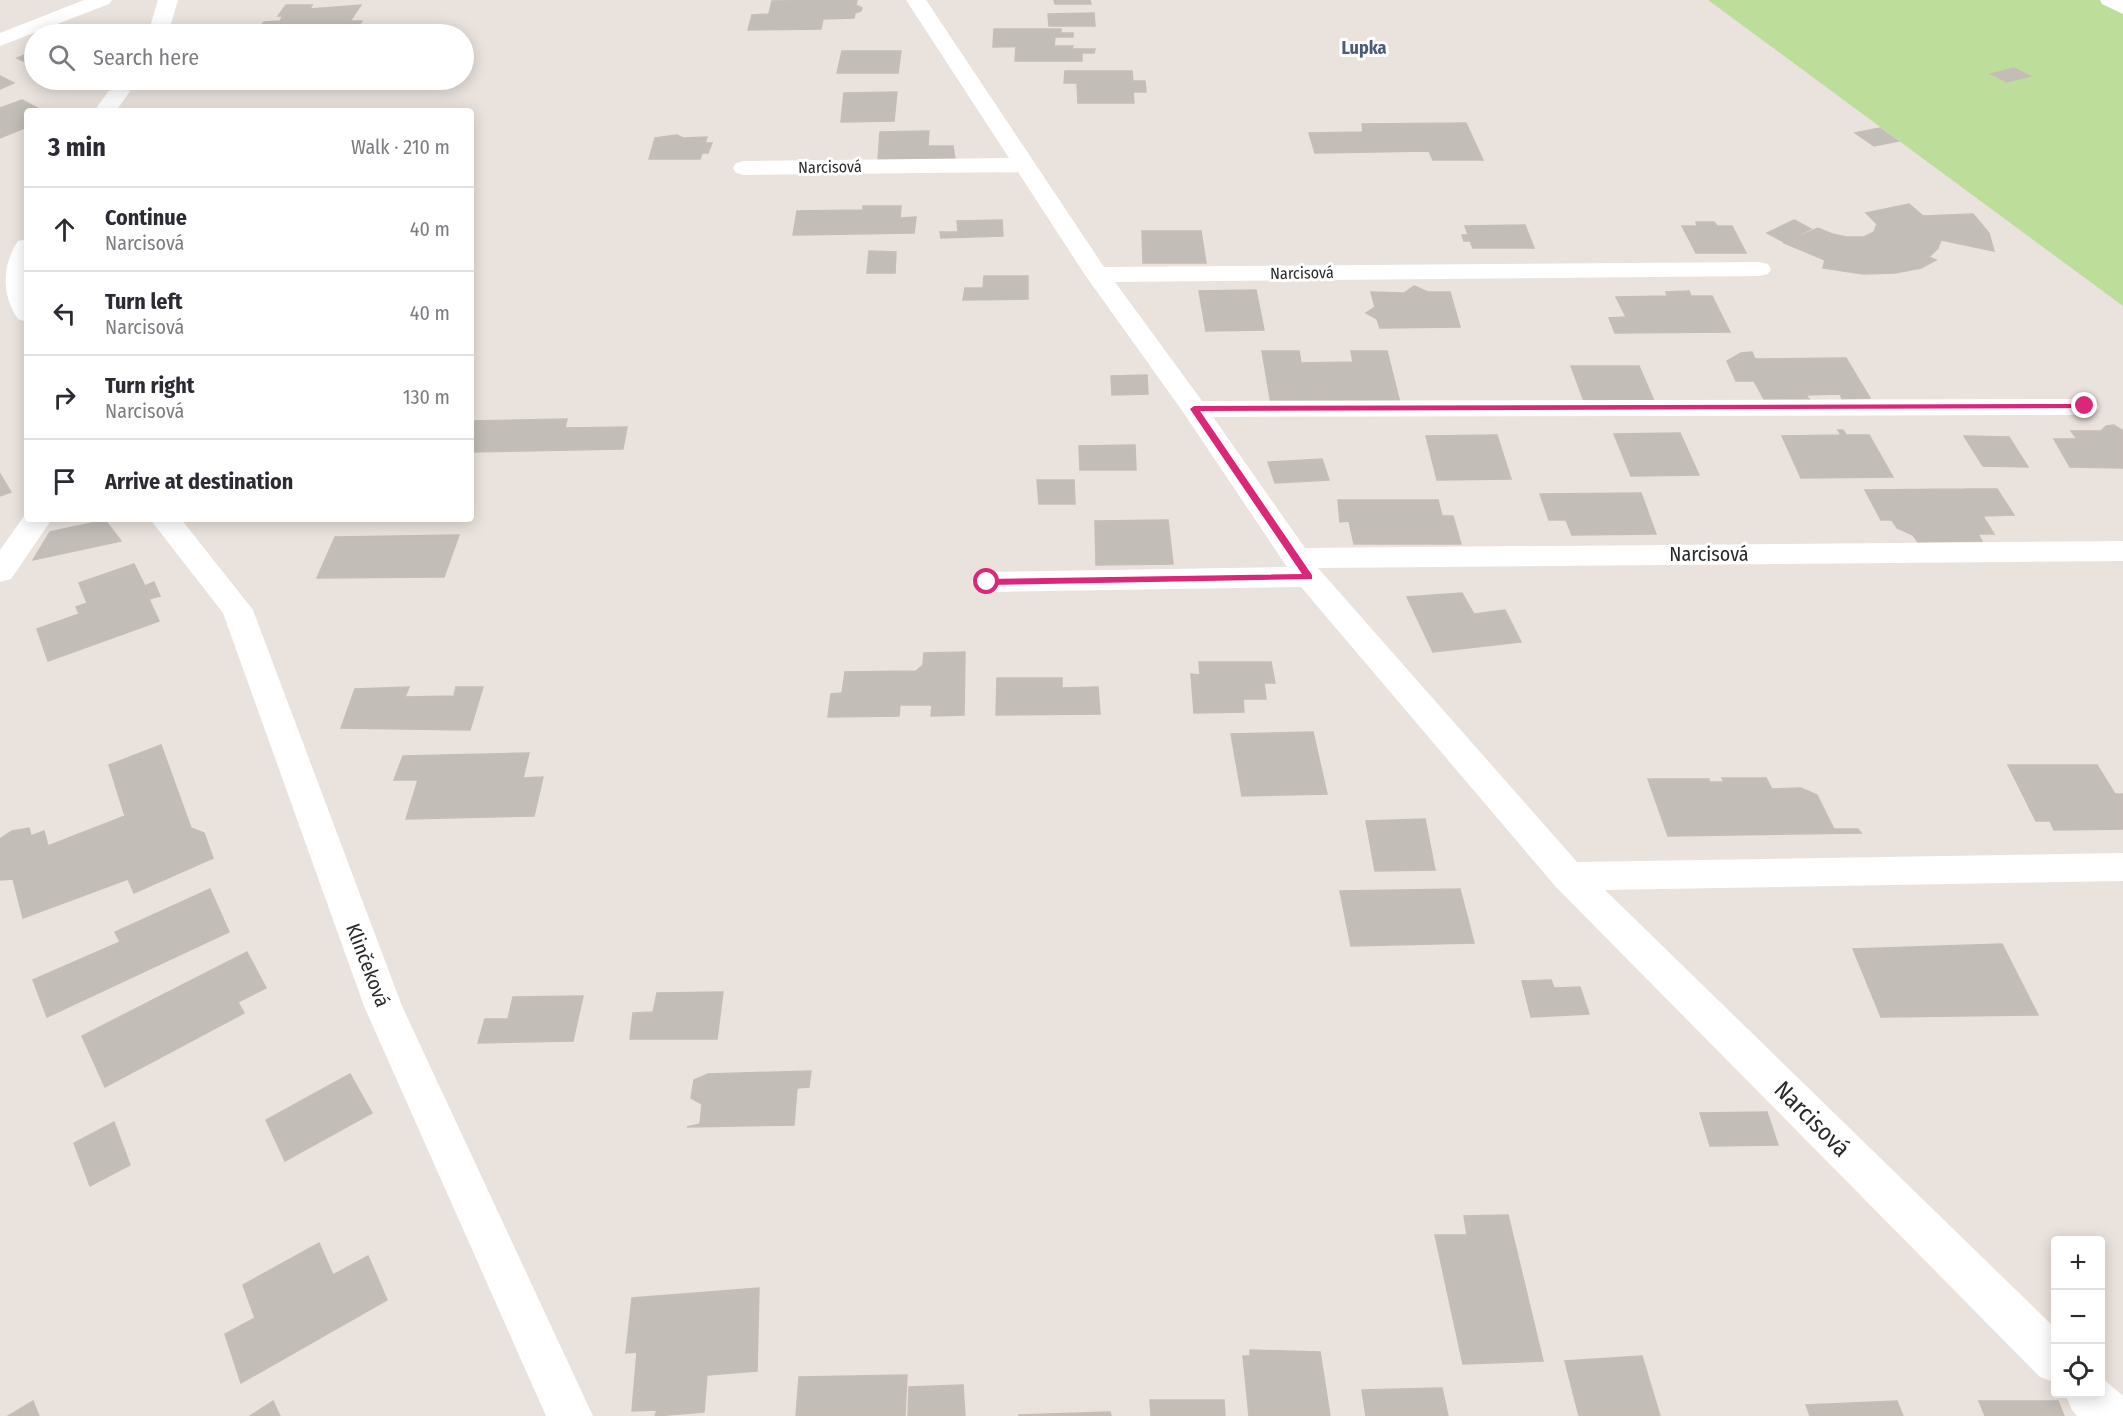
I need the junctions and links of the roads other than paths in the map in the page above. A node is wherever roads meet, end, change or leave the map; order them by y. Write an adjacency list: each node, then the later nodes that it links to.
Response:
1 (102, 0): 6 (street)
2 (168, 0): 7 (street)
3 (916, 0): 12 (street, Narcisová)
4 (2109, 0): 5 (lane)
5 (2123, 8)
6 (41, 24)
7 (161, 24)
8 (24, 31): 9 (street)
9 (0, 40)
10 (121, 90): 11 (street)
11 (107, 108)
12 (1024, 165): 13 (street, Narcisová); 16 (street, Narcisová)
13 (744, 168)
14 (24, 252): 17 (street)
15 (1759, 269): 16 (street, Narcisová)
16 (1097, 275): 19 (street, Narcisová)
17 (15, 305)
18 (2085, 406): 19 (street)
19 (1194, 409): 23 (street, Narcisová)
20 (35, 522): 24 (street)
21 (167, 522): 30 (street, Klinčeková)
22 (2123, 551): 23 (street, Narcisová)
23 (1302, 567): 25 (street, Narcisová); 27 (street, Narcisová)
24 (0, 572)
25 (987, 582)
26 (2123, 867): 27 (street)
27 (1568, 876): 28 (street, Narcisová)
28 (2051, 1357)
29 (2092, 1398): 31 (street)
30 (570, 1416)
31 (2110, 1416)

